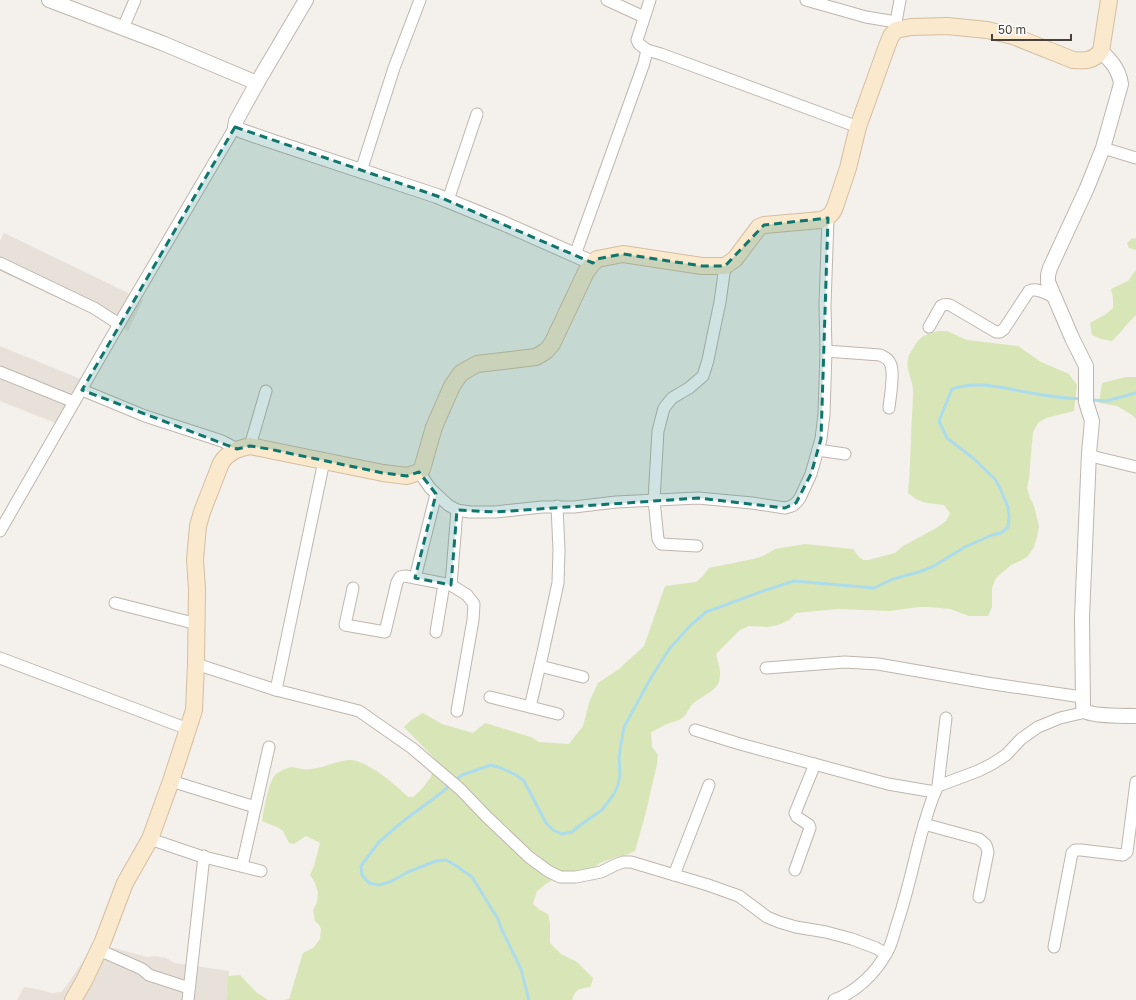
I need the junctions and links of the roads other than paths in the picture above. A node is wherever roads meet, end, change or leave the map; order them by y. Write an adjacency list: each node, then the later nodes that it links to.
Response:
1 (49, 0): 12 (street)
2 (134, 0): 12 (street)
3 (306, 0): 15 (street)
4 (420, 0): 21 (street)
5 (607, 0): 10 (street)
6 (650, 0): 10 (street)
7 (806, 0): 11 (street)
8 (900, 0): 11 (street)
9 (1109, 0): 14 (main road)
10 (644, 17): 13 (street)
11 (896, 26): 14 (main road); 18 (main road)
12 (123, 28): 15 (street)
13 (647, 50): 18 (street); 24 (street)
14 (1101, 51): 19 (street)
15 (257, 83): 17 (street)
16 (477, 114): 22 (street)
17 (234, 127): 21 (street); 29 (street)
18 (858, 127): 23 (main road)
19 (1103, 148): 20 (street); 28 (street)
20 (1136, 158)
21 (361, 171): 22 (street)
22 (448, 200): 24 (street)
23 (828, 218): 27 (main road); 31 (street)
24 (575, 255): 26 (street)
25 (0, 263): 29 (street)
26 (593, 263): 27 (main road); 43 (main road)
27 (725, 266): 45 (street)
28 (1054, 297): 30 (street); 39 (street)
29 (119, 324): 33 (street)
30 (929, 327)
31 (826, 351): 36 (street); 38 (street)
32 (0, 372): 35 (street)
33 (82, 390): 35 (street); 37 (street)
34 (266, 391): 37 (street)
35 (74, 402): 48 (street)
36 (889, 408)
37 (244, 447): 41 (main road); 54 (main road)
38 (818, 450): 40 (street); 45 (street)
39 (1089, 453): 42 (street); 63 (street)
40 (845, 454)
41 (324, 461): 43 (main road); 61 (street)
42 (1136, 467)
43 (419, 472): 44 (street)
44 (436, 494): 47 (street); 50 (street)
45 (654, 500): 46 (street); 49 (street)
46 (557, 506): 47 (street); 58 (street)
47 (457, 510): 51 (street)
48 (0, 531)
49 (697, 546)
50 (416, 578): 51 (street); 52 (street)
51 (448, 584): 55 (street); 65 (street)
52 (353, 588)
53 (116, 603): 54 (street)
54 (197, 624): 57 (main road)
55 (436, 632)
56 (0, 658): 70 (street)
57 (196, 664): 61 (street); 70 (main road)
58 (540, 666): 60 (street); 64 (street)
59 (766, 668): 63 (street)
60 (583, 677)
61 (276, 690): 85 (street)
62 (490, 697): 64 (street)
63 (1082, 697): 66 (street)
64 (530, 707): 67 (street)
65 (457, 711)
66 (1086, 712): 68 (street); 77 (street)
67 (558, 714)
68 (1136, 716)
69 (946, 718): 77 (street)
70 (188, 729): 74 (main road)
71 (695, 730): 73 (street)
72 (269, 747): 78 (street)
73 (815, 764): 77 (street); 83 (street)
74 (172, 781): 78 (street); 80 (main road)
75 (1136, 782): 87 (street)
76 (709, 785): 85 (street)
77 (936, 789): 79 (street)
78 (255, 807): 82 (street)
79 (924, 824): 86 (street); 89 (street)
80 (150, 839): 81 (street); 88 (main road)
81 (204, 856): 82 (street); 90 (street)
82 (242, 866): 84 (street)
83 (795, 870)
84 (261, 871)
85 (674, 875): 89 (street)
86 (979, 896)
87 (1054, 947)
88 (99, 950): 90 (street); 91 (main road)
89 (886, 954): 93 (street)
90 (189, 988): 92 (street)
91 (73, 1000)
92 (188, 1000)
93 (834, 1000)

